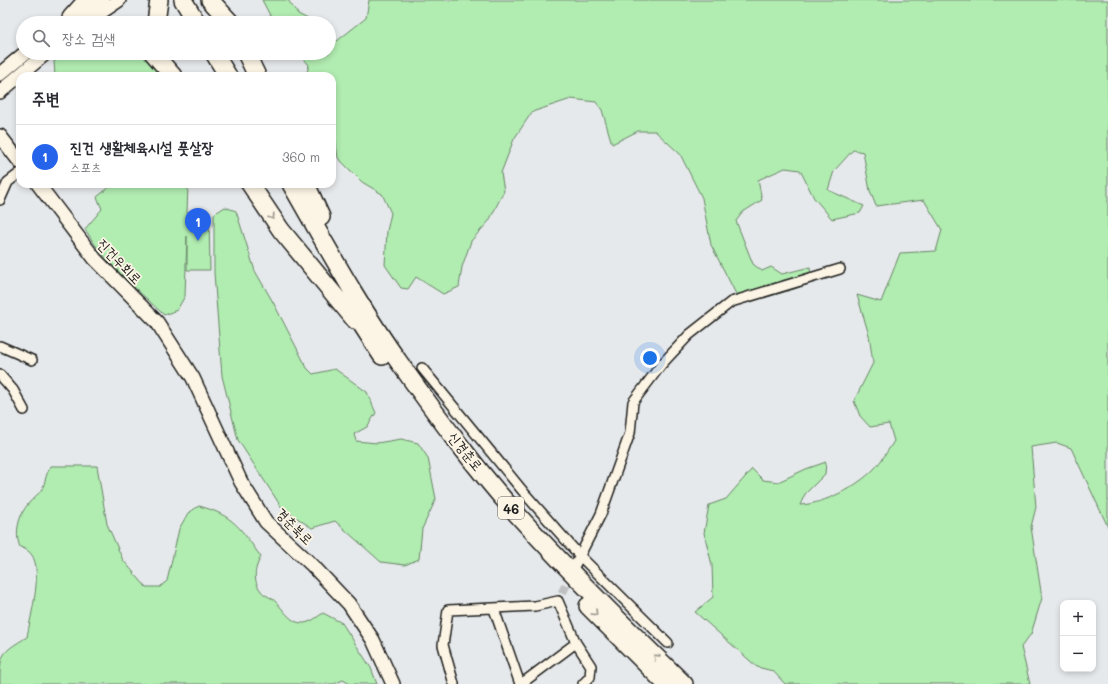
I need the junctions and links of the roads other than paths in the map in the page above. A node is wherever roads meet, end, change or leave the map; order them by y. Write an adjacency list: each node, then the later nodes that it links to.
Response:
1 (87, 0): 9 (highway)
2 (102, 0): 10 (main road)
3 (119, 0): 11 (main road)
4 (159, 0): 12 (highway)
5 (170, 0): 13 (highway)
6 (183, 0): 14 (highway)
7 (210, 0): 15 (highway)
8 (228, 0): 16 (highway)
9 (77, 16)
10 (81, 16)
11 (85, 16)
12 (157, 16)
13 (180, 16)
14 (193, 16)
15 (225, 16)
16 (232, 16)
17 (17, 60): 30 (main road)
18 (38, 60): 24 (main road)
19 (159, 60): 25 (highway)
20 (169, 60): 26 (highway)
21 (205, 60): 27 (highway)
22 (218, 60): 28 (highway)
23 (249, 60): 29 (highway)
24 (25, 72)
25 (169, 72)
26 (176, 72)
27 (213, 72)
28 (226, 72)
29 (255, 72)
30 (0, 74)
31 (16, 79): 32 (main road)
32 (2, 90): 33 (main road)
33 (0, 102)
34 (1, 136): 35 (main road)
35 (16, 157)
36 (16, 176): 42 (street)
37 (41, 188): 47 (main road, 진건우회로)
38 (253, 188): 45 (highway, one-way to 45)
39 (280, 188): 45 (highway, 신경춘로 / 46)
40 (293, 188): 44 (highway, 신경춘로 / 46)
41 (308, 188): 44 (highway)
42 (0, 200)
43 (840, 269): 52 (street)
44 (365, 309): 62 (highway, 신경춘로 / 46, one-way to 44)
45 (366, 334): 61 (highway, 신경춘로 / 46, one-way to 61)
46 (0, 346): 48 (street)
47 (182, 358): 57 (main road, 경춘북로)
48 (32, 360)
49 (422, 368): 52 (street)
50 (0, 375): 51 (street)
51 (24, 410)
52 (580, 556): 53 (street); 56 (street)
53 (576, 565)
54 (494, 609): 55 (street); 58 (street); 59 (street)
55 (576, 642): 59 (street); 60 (street)
56 (668, 643)
57 (393, 684)
58 (454, 684)
59 (520, 684)
60 (583, 684)
61 (666, 684)
62 (684, 684)

